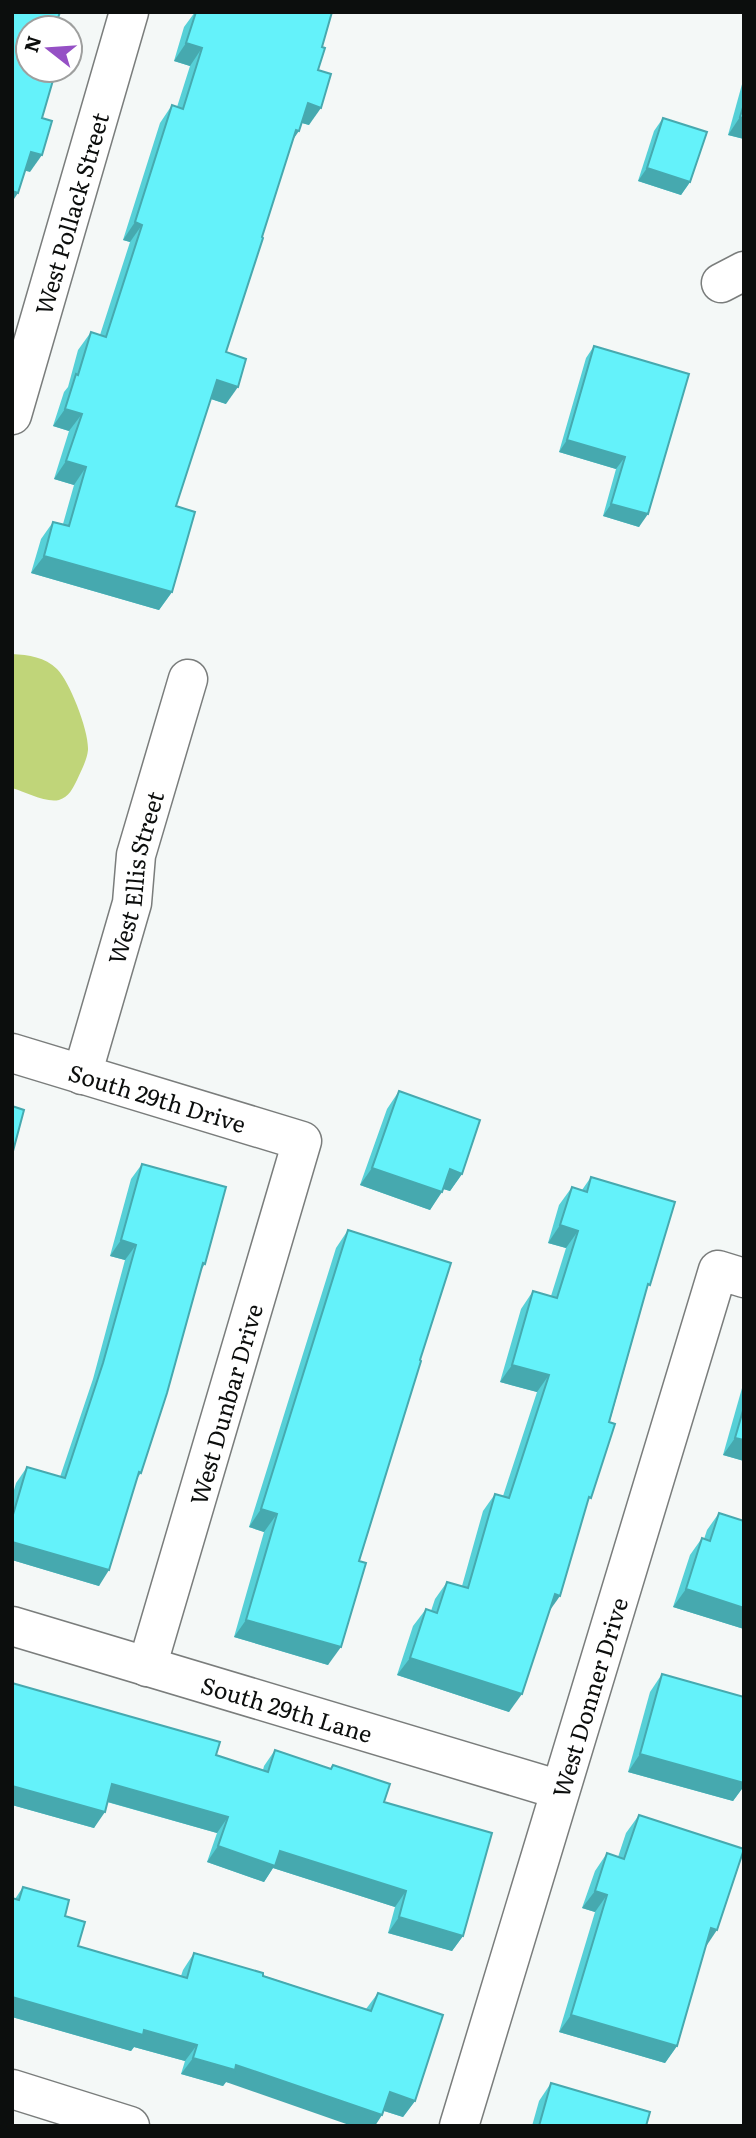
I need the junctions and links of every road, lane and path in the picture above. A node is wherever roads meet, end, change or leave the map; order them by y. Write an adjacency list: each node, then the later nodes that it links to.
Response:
1 (130, 12): 2 (street, West Pollack Street)
2 (12, 415)
3 (188, 679): 5 (street, West Ellis Street)
4 (12, 1053): 5 (street, South 29th Drive)
5 (82, 1074): 6 (street, South 29th Drive)
6 (302, 1141): 9 (street, West Dunbar Drive)
7 (731, 1274): 10 (street, West Donner Drive)
8 (12, 1626): 9 (street, South 29th Lane)
9 (147, 1667): 10 (street, South 29th Lane)
10 (560, 1790): 13 (street, West Donner Drive)
11 (15, 2098): 12 (street)
12 (130, 2126)
13 (459, 2126)

